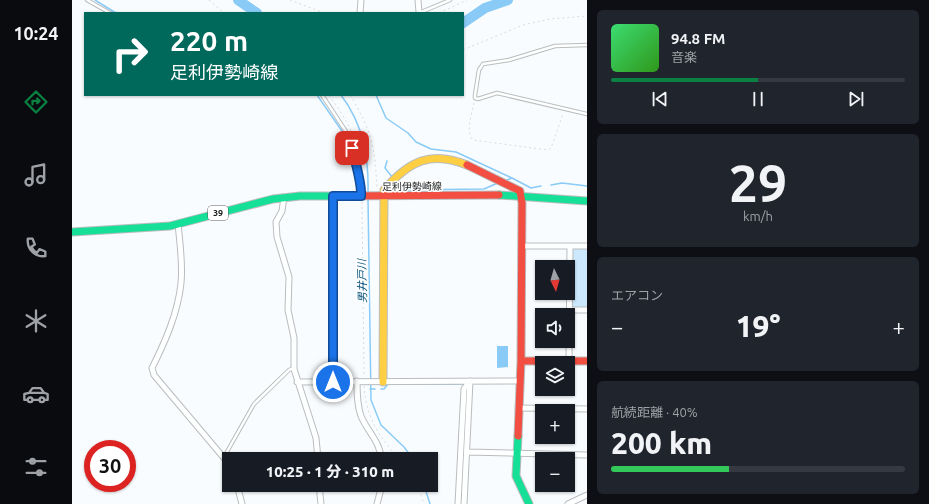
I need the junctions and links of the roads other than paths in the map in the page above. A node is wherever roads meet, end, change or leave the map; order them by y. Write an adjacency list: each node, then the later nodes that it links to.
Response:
1 (87, 0): 5 (lane)
2 (362, 0): 6 (street)
3 (418, 0): 7 (street)
4 (450, 0): 8 (lane)
5 (108, 12)
6 (360, 12)
7 (418, 12)
8 (420, 12)
9 (587, 46): 11 (lane)
10 (323, 96): 16 (lane)
11 (587, 114)
12 (379, 195): 14 (street, 足利伊勢崎線 / 39); 14 (street); 16 (street, 足利伊勢崎線 / 39); 36 (street)
13 (333, 196): 15 (street, 足利伊勢崎線 / 39); 16 (street, 足利伊勢崎線 / 39); 35 (street)
14 (522, 196): 17 (street, 足利伊勢崎線 / 39); 20 (street)
15 (284, 198): 18 (street, 足利伊勢崎線 / 39); 30 (street)
16 (362, 198)
17 (587, 201)
18 (178, 224): 19 (street, 足利伊勢崎線 / 39); 45 (street)
19 (72, 232)
20 (522, 246): 21 (street); 26 (street)
21 (570, 246): 22 (street); 23 (street)
22 (587, 246)
23 (569, 308)
24 (575, 310): 25 (street)
25 (587, 310)
26 (521, 361): 27 (street); 31 (street)
27 (535, 361)
28 (575, 361): 29 (street)
29 (587, 361)
30 (294, 368): 34 (street); 39 (lane)
31 (520, 380): 33 (street); 37 (street)
32 (356, 381): 35 (street); 36 (street); 41 (street)
33 (470, 381): 36 (street); 42 (street); 53 (street)
34 (297, 382): 35 (street); 40 (street)
35 (333, 382)
36 (383, 382)
37 (518, 408): 38 (street); 43 (street)
38 (587, 409)
39 (227, 452)
40 (317, 452)
41 (381, 452)
42 (468, 452): 43 (street); 54 (street)
43 (517, 453): 44 (street); 55 (street)
44 (587, 455)
45 (222, 456)
46 (239, 492): 50 (street)
47 (320, 492): 51 (street)
48 (380, 492): 52 (street)
49 (587, 495): 56 (street)
50 (242, 504)
51 (321, 504)
52 (377, 504)
53 (458, 504)
54 (464, 504)
55 (529, 504)
56 (568, 504)

